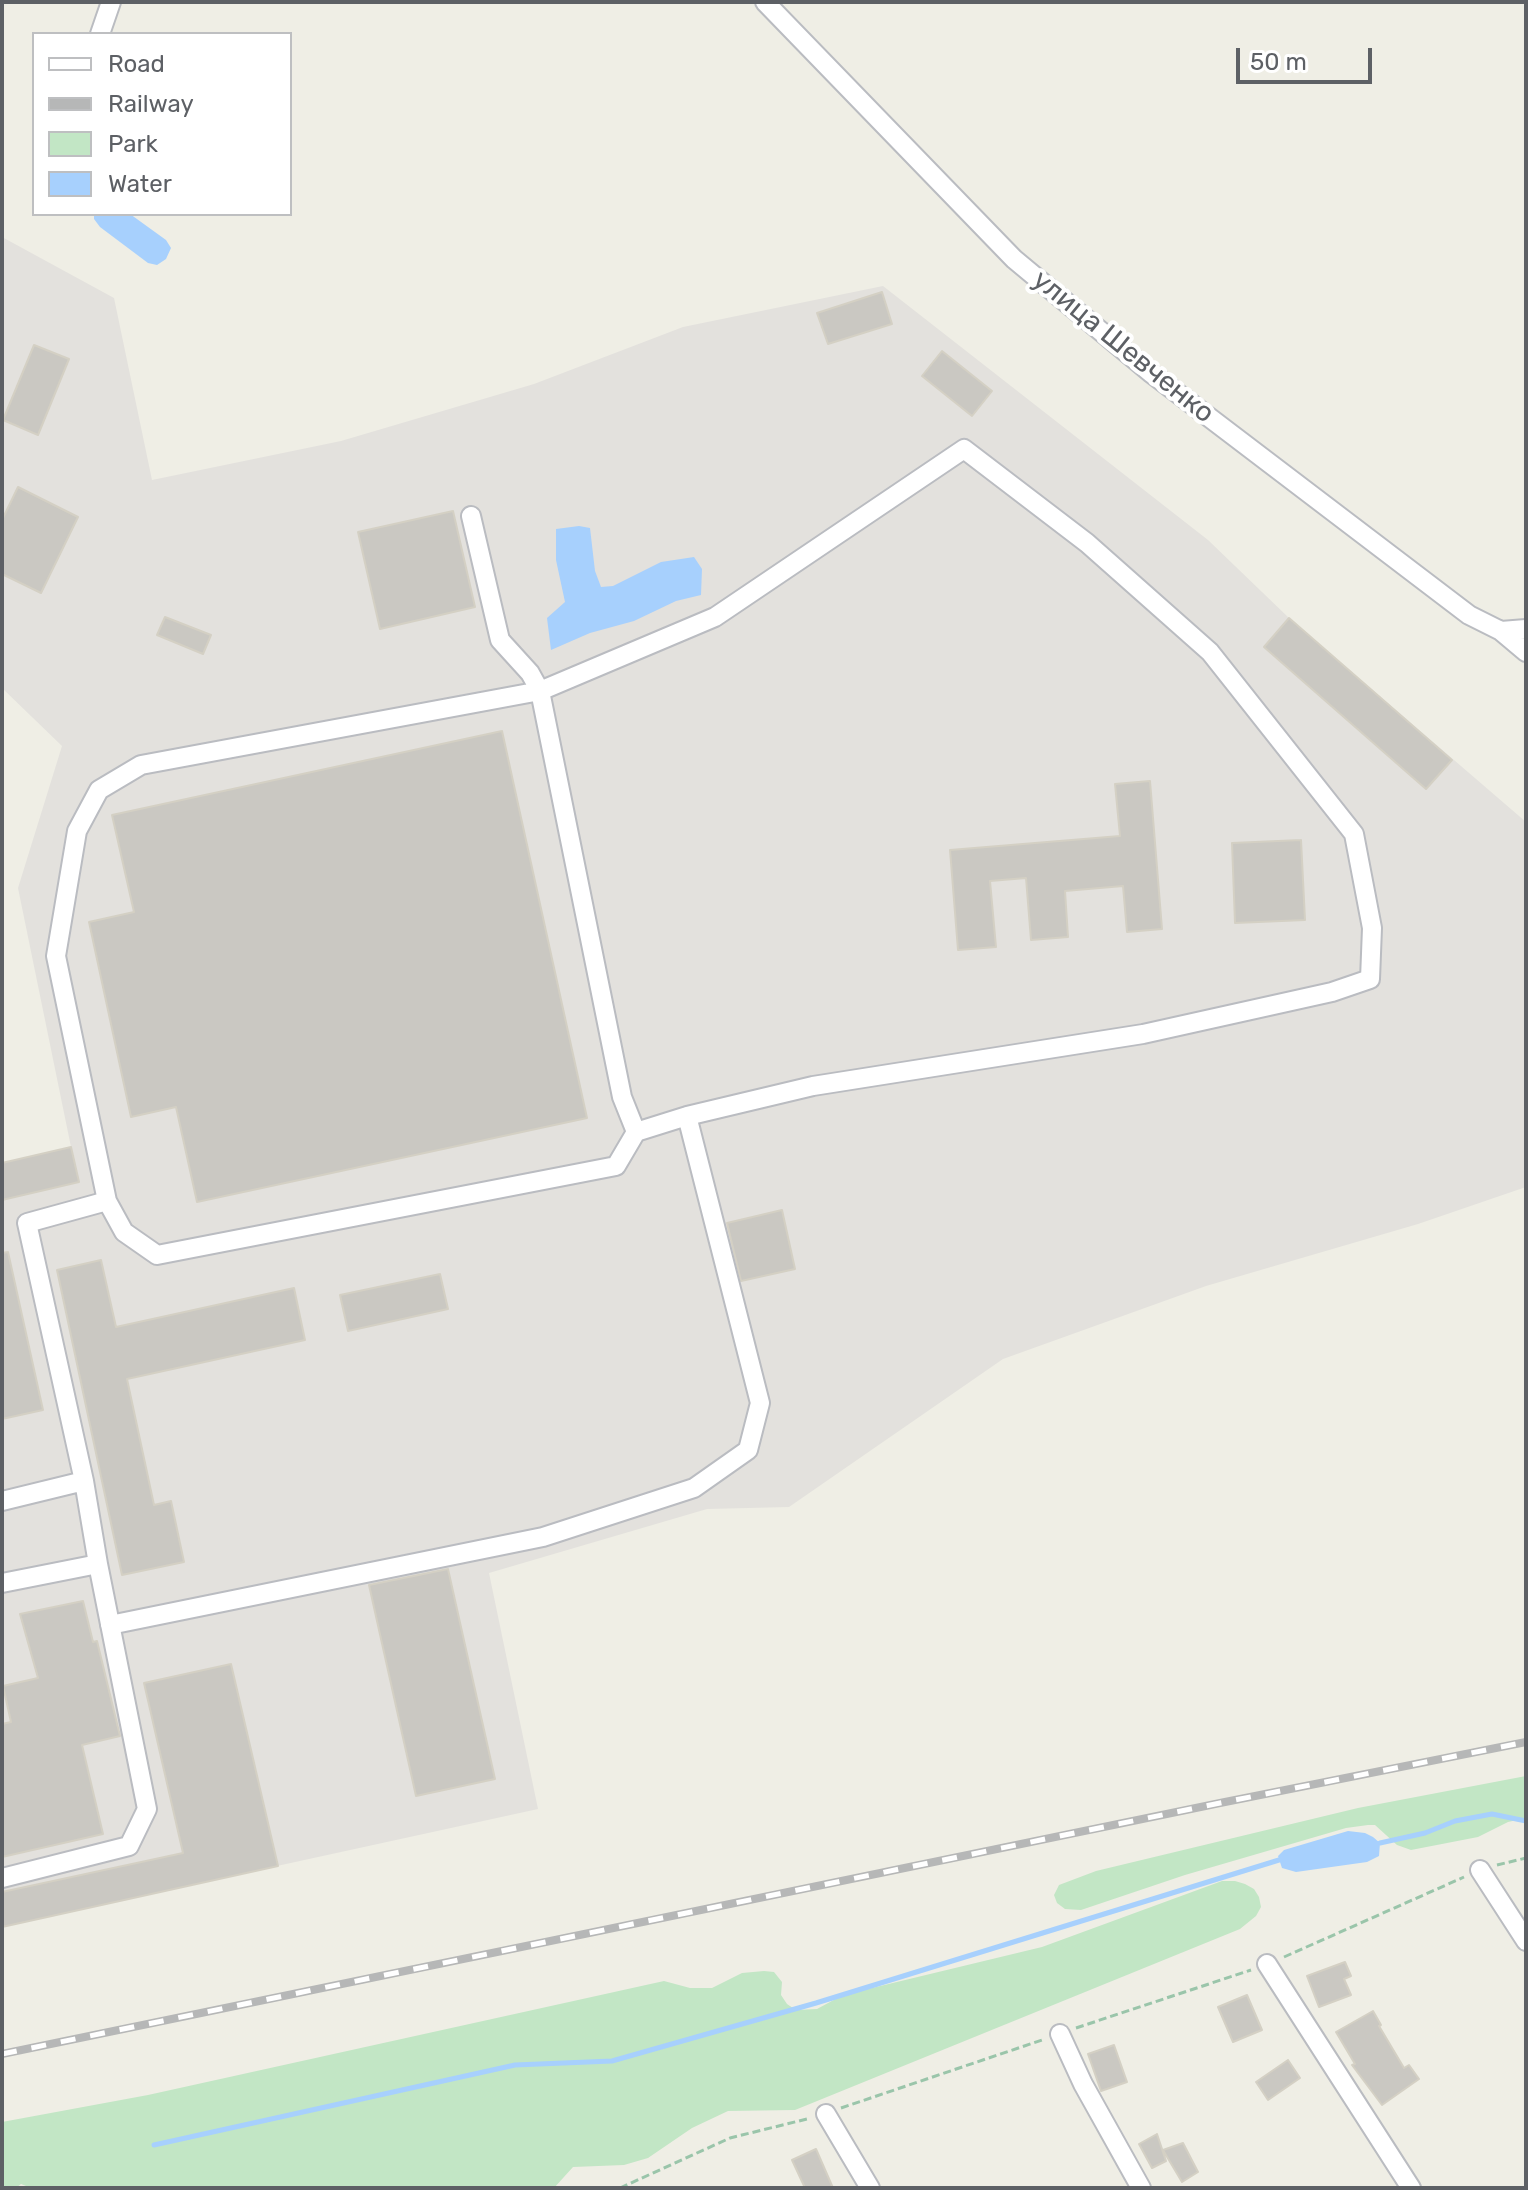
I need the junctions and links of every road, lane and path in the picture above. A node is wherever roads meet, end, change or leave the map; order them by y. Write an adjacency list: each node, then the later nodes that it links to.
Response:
1 (111, 2): 3 (street)
2 (765, 2): 6 (street, улица Шевченко)
3 (101, 32)
4 (471, 516): 8 (street)
5 (1526, 629): 6 (street)
6 (1501, 631): 7 (street, улица Шевченко)
7 (1526, 652)
8 (540, 691): 9 (street); 10 (street); 11 (street)
9 (687, 1116): 10 (street); 16 (street)
10 (636, 1132): 11 (street)
11 (107, 1201): 12 (street)
12 (84, 1481): 13 (street); 14 (street)
13 (2, 1501)
14 (98, 1564): 15 (street); 16 (street)
15 (2, 1583)
16 (110, 1625): 19 (street)
17 (1526, 1858): 18 (path)
18 (1480, 1870): 20 (street)
19 (2, 1878)
20 (1526, 1941)
21 (1267, 1964): 26 (street)
22 (1060, 2034): 25 (street)
23 (826, 2114): 24 (street)
24 (870, 2188)
25 (1141, 2188)
26 (1411, 2188)

